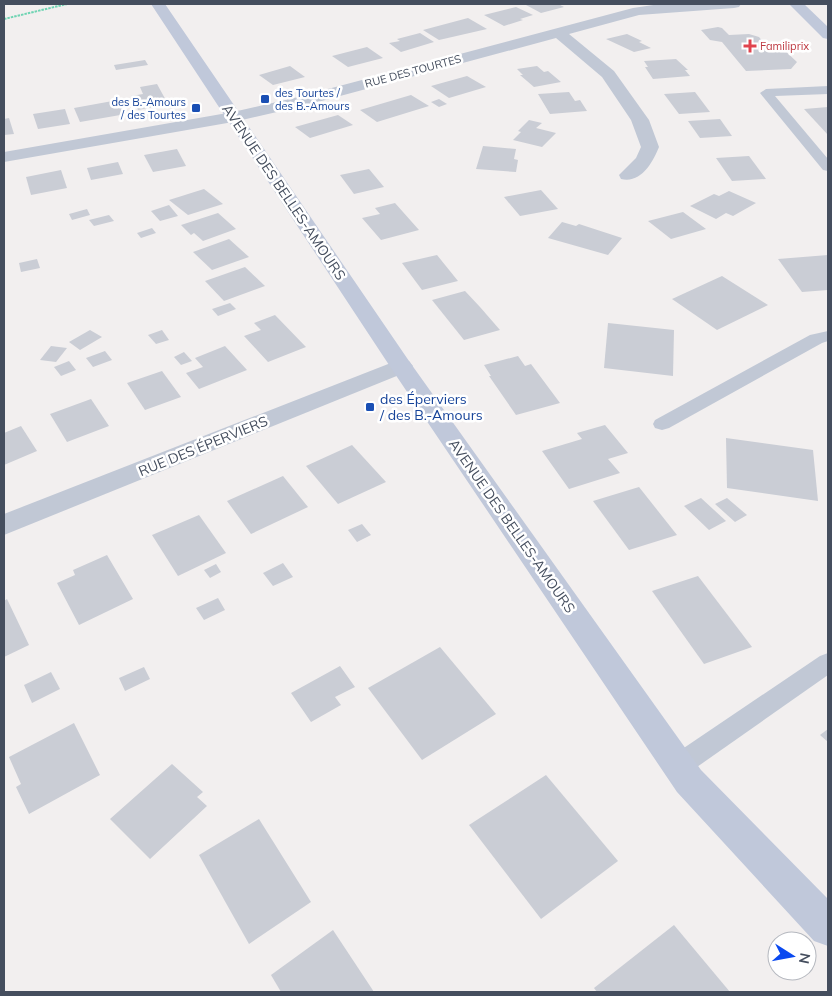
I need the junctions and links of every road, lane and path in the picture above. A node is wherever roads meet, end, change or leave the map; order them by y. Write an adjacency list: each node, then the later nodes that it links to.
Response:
1 (66, 4): 5 (path)
2 (158, 4): 9 (street, AVENUE DES BELLES-AMOURS)
3 (734, 4): 6 (street, RUE DES TOURTES)
4 (796, 4): 7 (street)
5 (4, 19)
6 (558, 32): 9 (street, RUE DES TOURTES); 12 (street)
7 (828, 35)
8 (828, 90): 11 (lane)
9 (233, 117): 10 (street, RUE DES TOURTES); 14 (street, AVENUE DES BELLES-AMOURS)
10 (4, 158)
11 (828, 168)
12 (628, 175)
13 (828, 336): 15 (lane)
14 (401, 366): 16 (street, RUE DES ÉPERVIERS); 18 (street, AVENUE DES BELLES-AMOURS)
15 (662, 424)
16 (4, 525)
17 (828, 662): 18 (lane)
18 (678, 766): 19 (street, AVENUE DES BELLES-AMOURS)
19 (828, 927)

